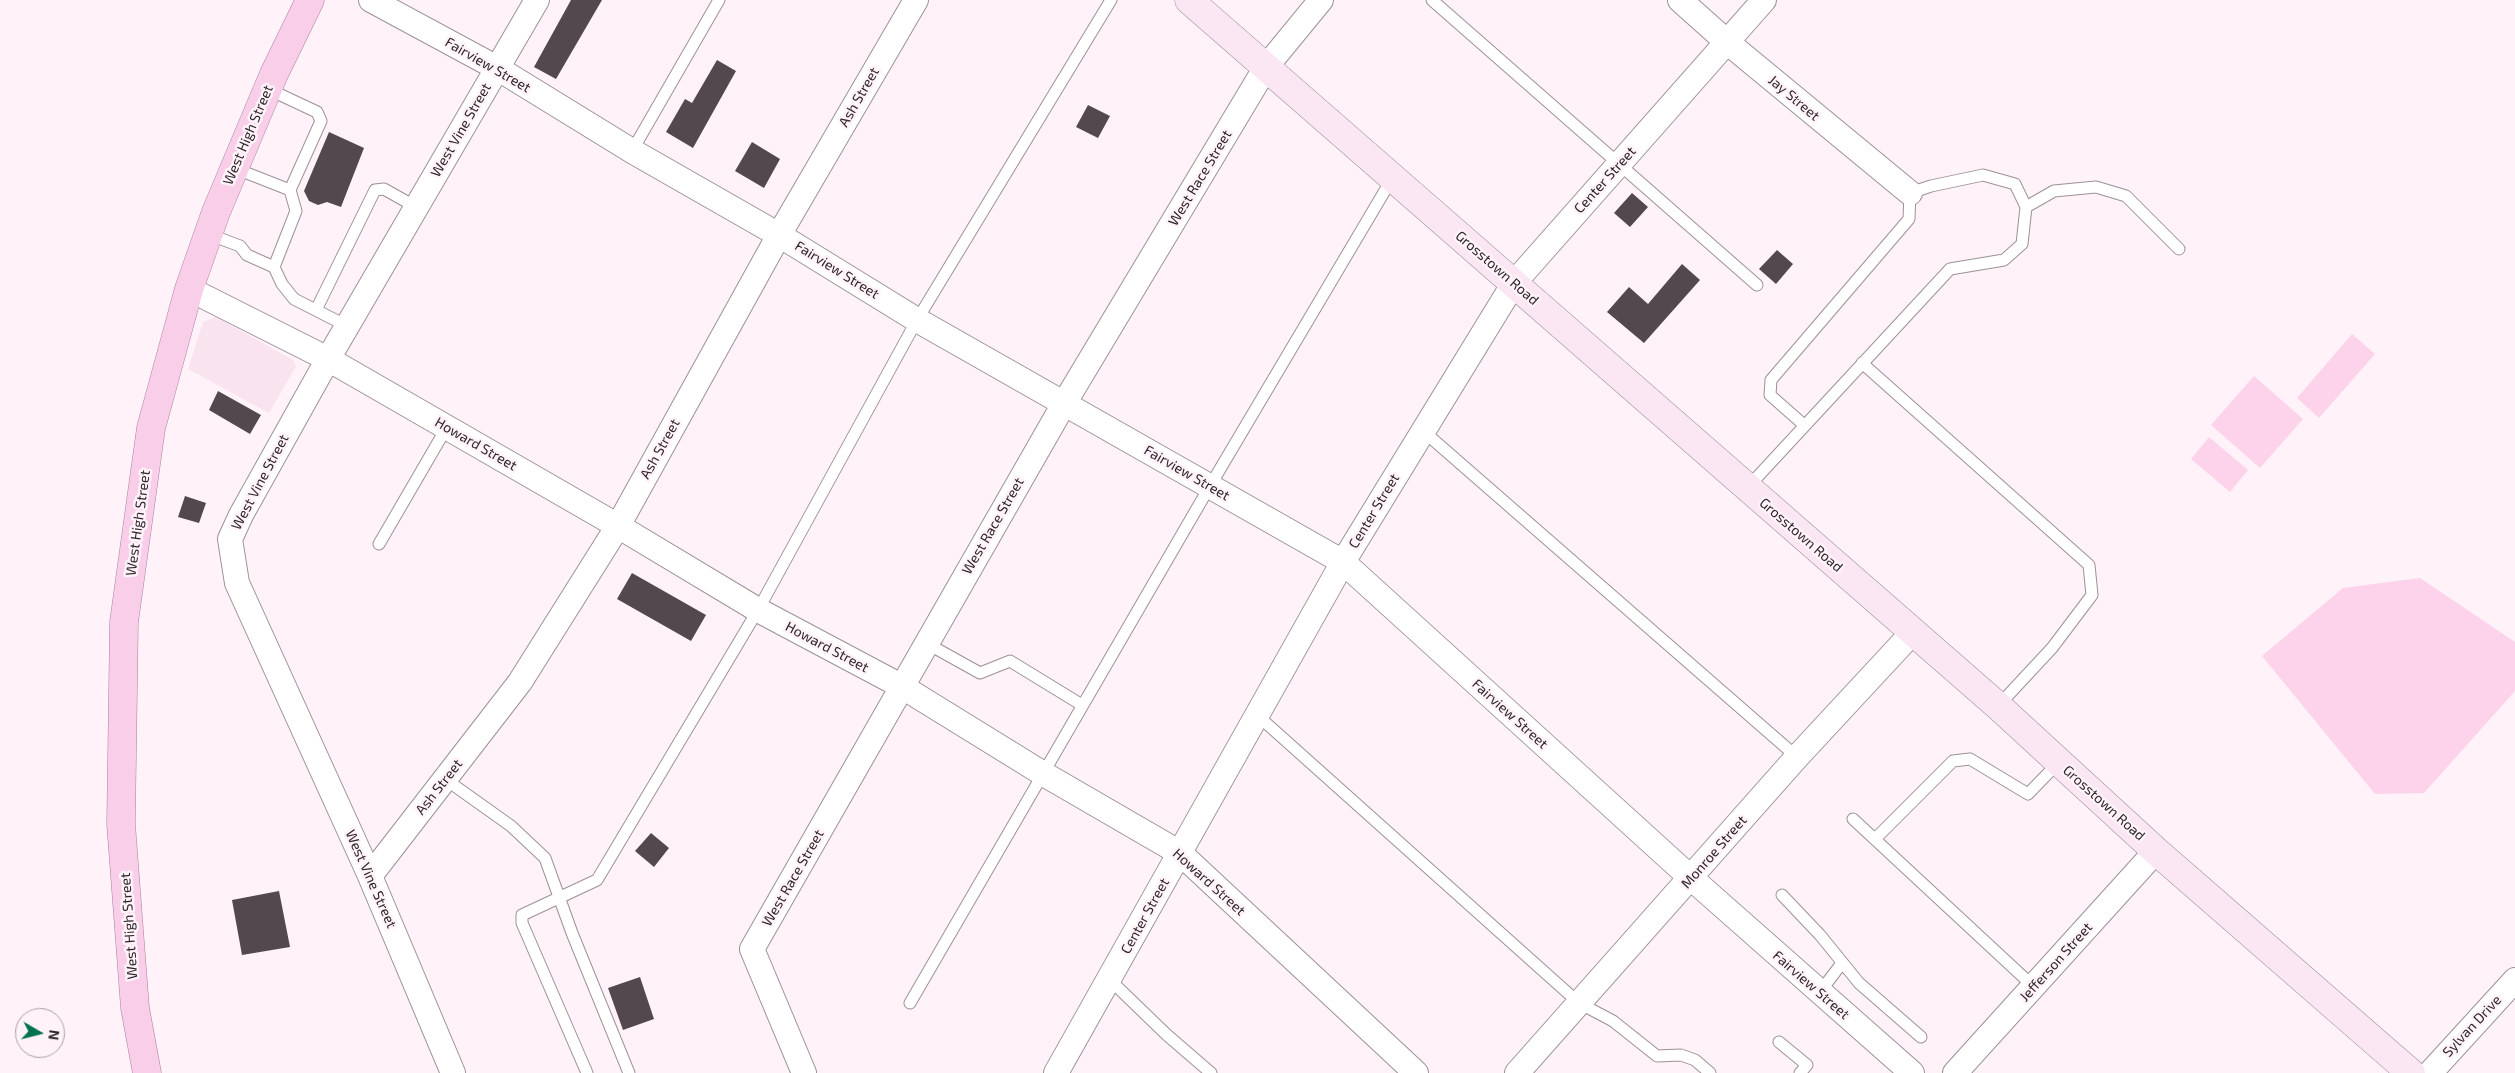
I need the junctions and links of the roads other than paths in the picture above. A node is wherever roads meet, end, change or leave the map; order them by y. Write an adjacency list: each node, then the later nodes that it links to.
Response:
1 (310, 0): 15 (main road, West High Street)
2 (371, 0): 14 (street, Fairview Street)
3 (537, 0): 14 (street, West Vine Street)
4 (719, 0): 16 (lane)
5 (916, 0): 25 (street, Ash Street)
6 (1111, 0): 32 (lane)
7 (1189, 0): 13 (street, Grosstown Road)
8 (1321, 0): 13 (street, West Race Street)
9 (1432, 0): 17 (lane)
10 (1680, 0): 12 (street, Jay Street)
11 (1764, 0): 12 (street, Center Street)
12 (1727, 42): 17 (street, Center Street); 21 (street, Jay Street)
13 (1266, 67): 19 (street, Grosstown Road); 36 (street, West Race Street)
14 (497, 68): 16 (street, Fairview Street); 22 (street, West Vine Street)
15 (268, 89): 18 (main road, West High Street); 20 (lane)
16 (632, 151): 25 (street, Fairview Street)
17 (1618, 165): 28 (street, Center Street); 29 (lane)
18 (234, 168): 20 (lane); 24 (main road, West High Street)
19 (1393, 177): 28 (street, Grosstown Road); 40 (lane)
20 (290, 190): 27 (lane)
21 (1910, 193): 23 (lane); 37 (lane)
22 (416, 207): 31 (lane); 33 (street, West Vine Street)
23 (2026, 207): 26 (lane); 35 (lane)
24 (208, 234): 27 (lane); 30 (main road, West High Street)
25 (779, 234): 32 (street, Fairview Street); 42 (street, Ash Street)
26 (2179, 249)
27 (274, 267): 31 (lane)
28 (1514, 283): 39 (street, Center Street); 41 (street, Grosstown Road)
29 (1757, 285)
30 (189, 289): 34 (street, Howard Street); 73 (main road, West High Street)
31 (316, 310): 33 (lane)
32 (917, 320): 36 (street, Fairview Street); 45 (lane)
33 (347, 326): 34 (street, West Vine Street)
34 (328, 359): 38 (street, Howard Street); 60 (street, West Vine Street)
35 (1862, 362): 37 (lane); 50 (lane)
36 (1065, 402): 40 (street, Fairview Street); 47 (street, West Race Street)
37 (1804, 425): 41 (lane)
38 (447, 427): 42 (street, Howard Street); 43 (lane)
39 (1422, 430): 44 (street, Center Street); 52 (lane)
40 (1210, 486): 44 (street, Fairview Street); 49 (lane)
41 (1748, 487): 46 (street, Grosstown Road)
42 (618, 526): 45 (street, Howard Street); 55 (street, Ash Street)
43 (379, 544)
44 (1343, 562): 51 (street, Center Street); 61 (street, Fairview Street)
45 (758, 610): 48 (street, Howard Street); 63 (lane)
46 (1913, 632): 50 (street, Grosstown Road); 52 (street, Monroe Street)
47 (926, 643): 48 (street, West Race Street); 49 (lane)
48 (901, 686): 54 (street, Howard Street); 77 (street, West Race Street)
49 (1082, 705): 54 (lane)
50 (1998, 706): 53 (street, Grosstown Road)
51 (1257, 716): 59 (street, Center Street); 70 (lane)
52 (1797, 757): 61 (street, Monroe Street)
53 (2059, 762): 57 (lane); 58 (street, Grosstown Road)
54 (1042, 773): 59 (street, Howard Street); 69 (lane)
55 (445, 779): 60 (street, Ash Street); 63 (lane)
56 (1853, 819): 57 (lane)
57 (1875, 839): 67 (lane)
58 (2156, 851): 67 (street, Jefferson Street); 86 (street, Grosstown Road)
59 (1180, 853): 65 (street, Center Street); 80 (street, Howard Street)
60 (370, 876): 74 (street, West Vine Street)
61 (1690, 878): 68 (street, Fairview Street); 70 (street, Monroe Street)
62 (1782, 895): 64 (lane)
63 (559, 897): 75 (lane); 76 (lane)
64 (1842, 962): 68 (lane); 71 (lane)
65 (1109, 979): 78 (street, Center Street); 79 (lane)
66 (2515, 980): 87 (street, Sylvan Drive)
67 (2034, 986): 85 (street, Jefferson Street)
68 (1820, 992): 84 (street, Fairview Street)
69 (910, 1003)
70 (1579, 1003): 81 (street, Monroe Street); 82 (lane)
71 (1921, 1037)
72 (1779, 1042): 83 (lane)
73 (147, 1073)
74 (453, 1073)
75 (587, 1073)
76 (629, 1073)
77 (804, 1073)
78 (1056, 1073)
79 (1211, 1073)
80 (1416, 1073)
81 (1516, 1073)
82 (1710, 1073)
83 (1800, 1073)
84 (1912, 1073)
85 (1955, 1073)
86 (2411, 1073)
87 (2430, 1073)

